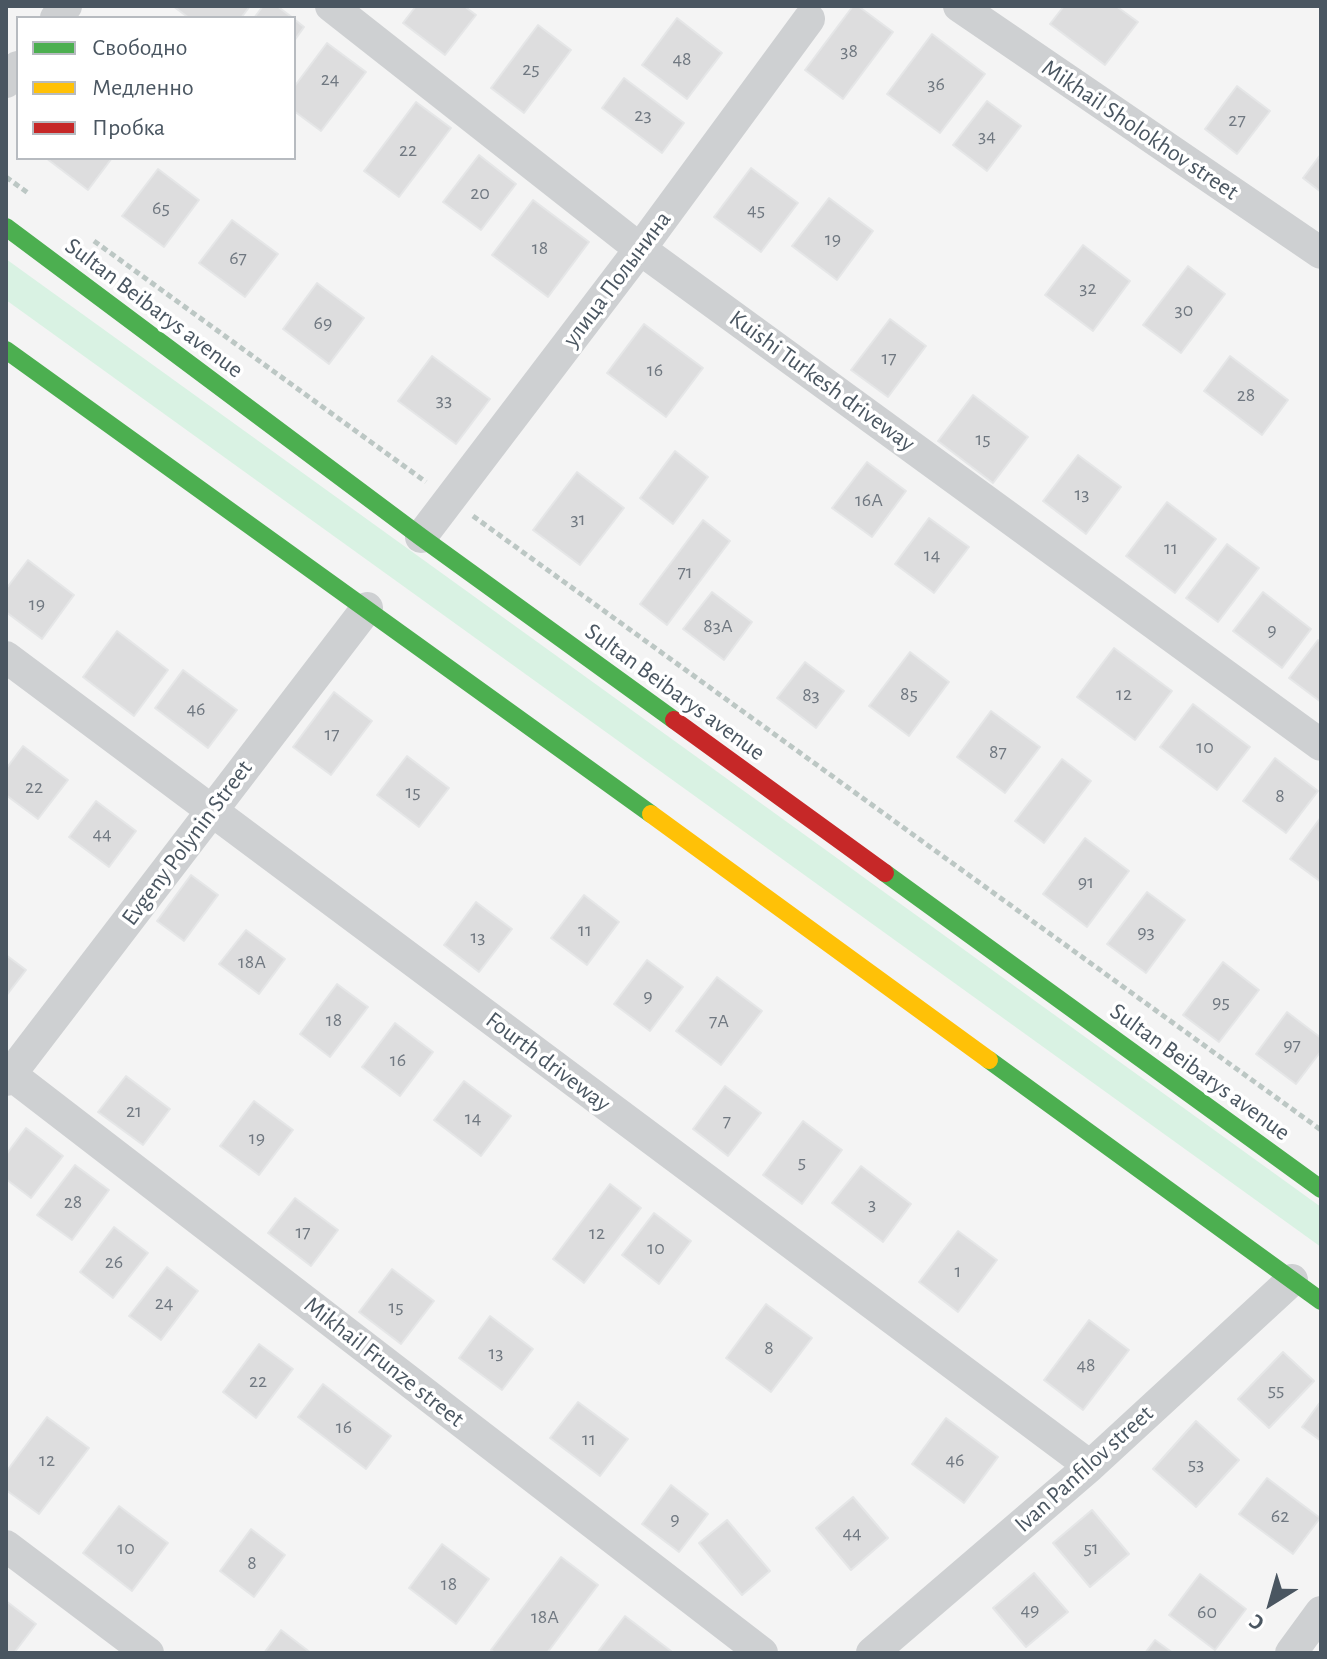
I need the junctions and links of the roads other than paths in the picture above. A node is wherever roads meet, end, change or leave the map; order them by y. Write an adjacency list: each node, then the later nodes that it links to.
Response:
1 (331, 6): 5 (street, Kuishi Turkesh driveway)
2 (959, 6): 6 (street, Mikhail Sholokhov street)
3 (809, 10): 5 (street, улица Полынина)
4 (6, 227): 8 (main road, Sultan Beibarys avenue)
5 (640, 249): 8 (street, улица Полынина); 11 (street, Kuishi Turkesh driveway)
6 (1321, 253)
7 (6, 350): 9 (main road)
8 (421, 537): 14 (main road, Sultan Beibarys avenue)
9 (367, 608): 12 (street, Evgeny Polynin Street); 15 (main road)
10 (6, 657): 12 (street, Fourth driveway)
11 (1321, 745)
12 (212, 811): 13 (street, Evgeny Polynin Street); 17 (street, Fourth driveway)
13 (7, 1075): 21 (street, Mikhail Frunze street)
14 (1321, 1189)
15 (1292, 1280): 16 (main road); 17 (street, Ivan Panfilov street)
16 (1321, 1301)
17 (1090, 1466): 22 (street, Ivan Panfilov street)
18 (6, 1546): 20 (street)
19 (1321, 1612): 23 (street)
20 (148, 1653)
21 (762, 1653)
22 (872, 1653)
23 (1291, 1653)

